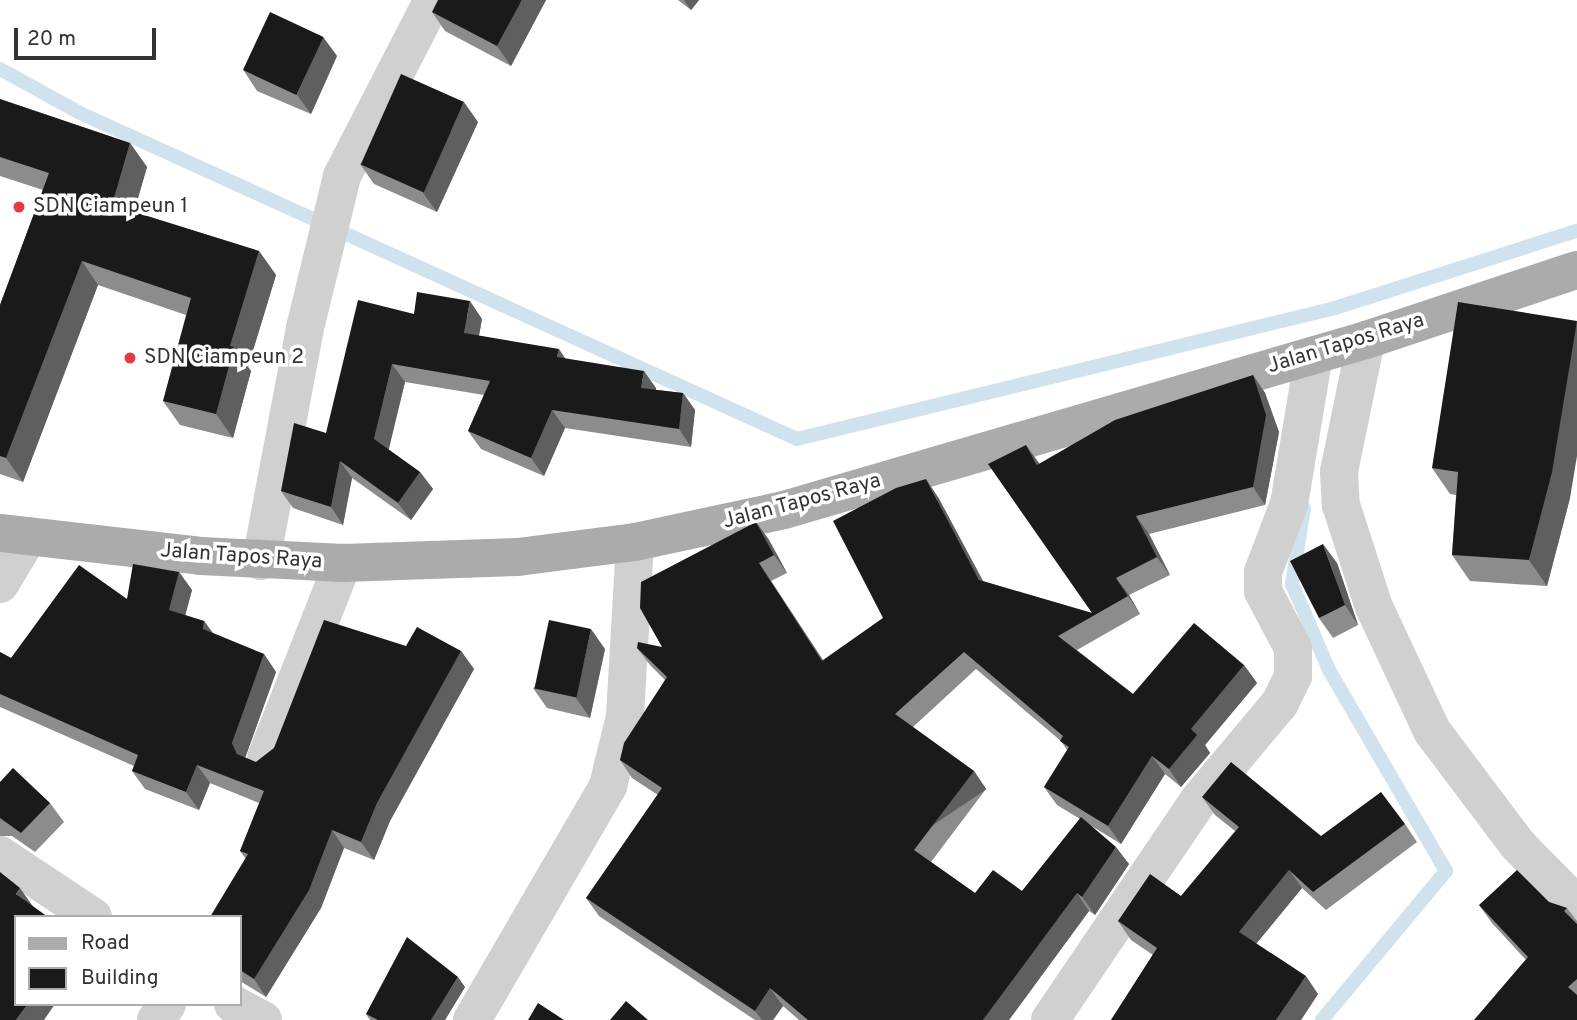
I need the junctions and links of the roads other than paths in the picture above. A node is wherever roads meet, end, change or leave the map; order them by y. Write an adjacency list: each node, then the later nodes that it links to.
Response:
1 (433, 0): 7 (street)
2 (1577, 270): 3 (main road, Jalan Tapos Raya)
3 (1366, 340): 4 (main road, Jalan Tapos Raya); 12 (street)
4 (1314, 355): 6 (main road, Jalan Tapos Raya); 17 (street)
5 (14, 535): 7 (main road, Jalan Tapos Raya); 9 (street)
6 (635, 542): 8 (main road, Jalan Tapos Raya); 16 (street)
7 (261, 561): 8 (main road, Jalan Tapos Raya)
8 (342, 564): 10 (street)
9 (0, 584)
10 (267, 758)
11 (0, 855): 13 (street)
12 (1577, 905)
13 (90, 915)
14 (237, 1006): 15 (street)
15 (263, 1020)
16 (472, 1020)
17 (1050, 1020)

